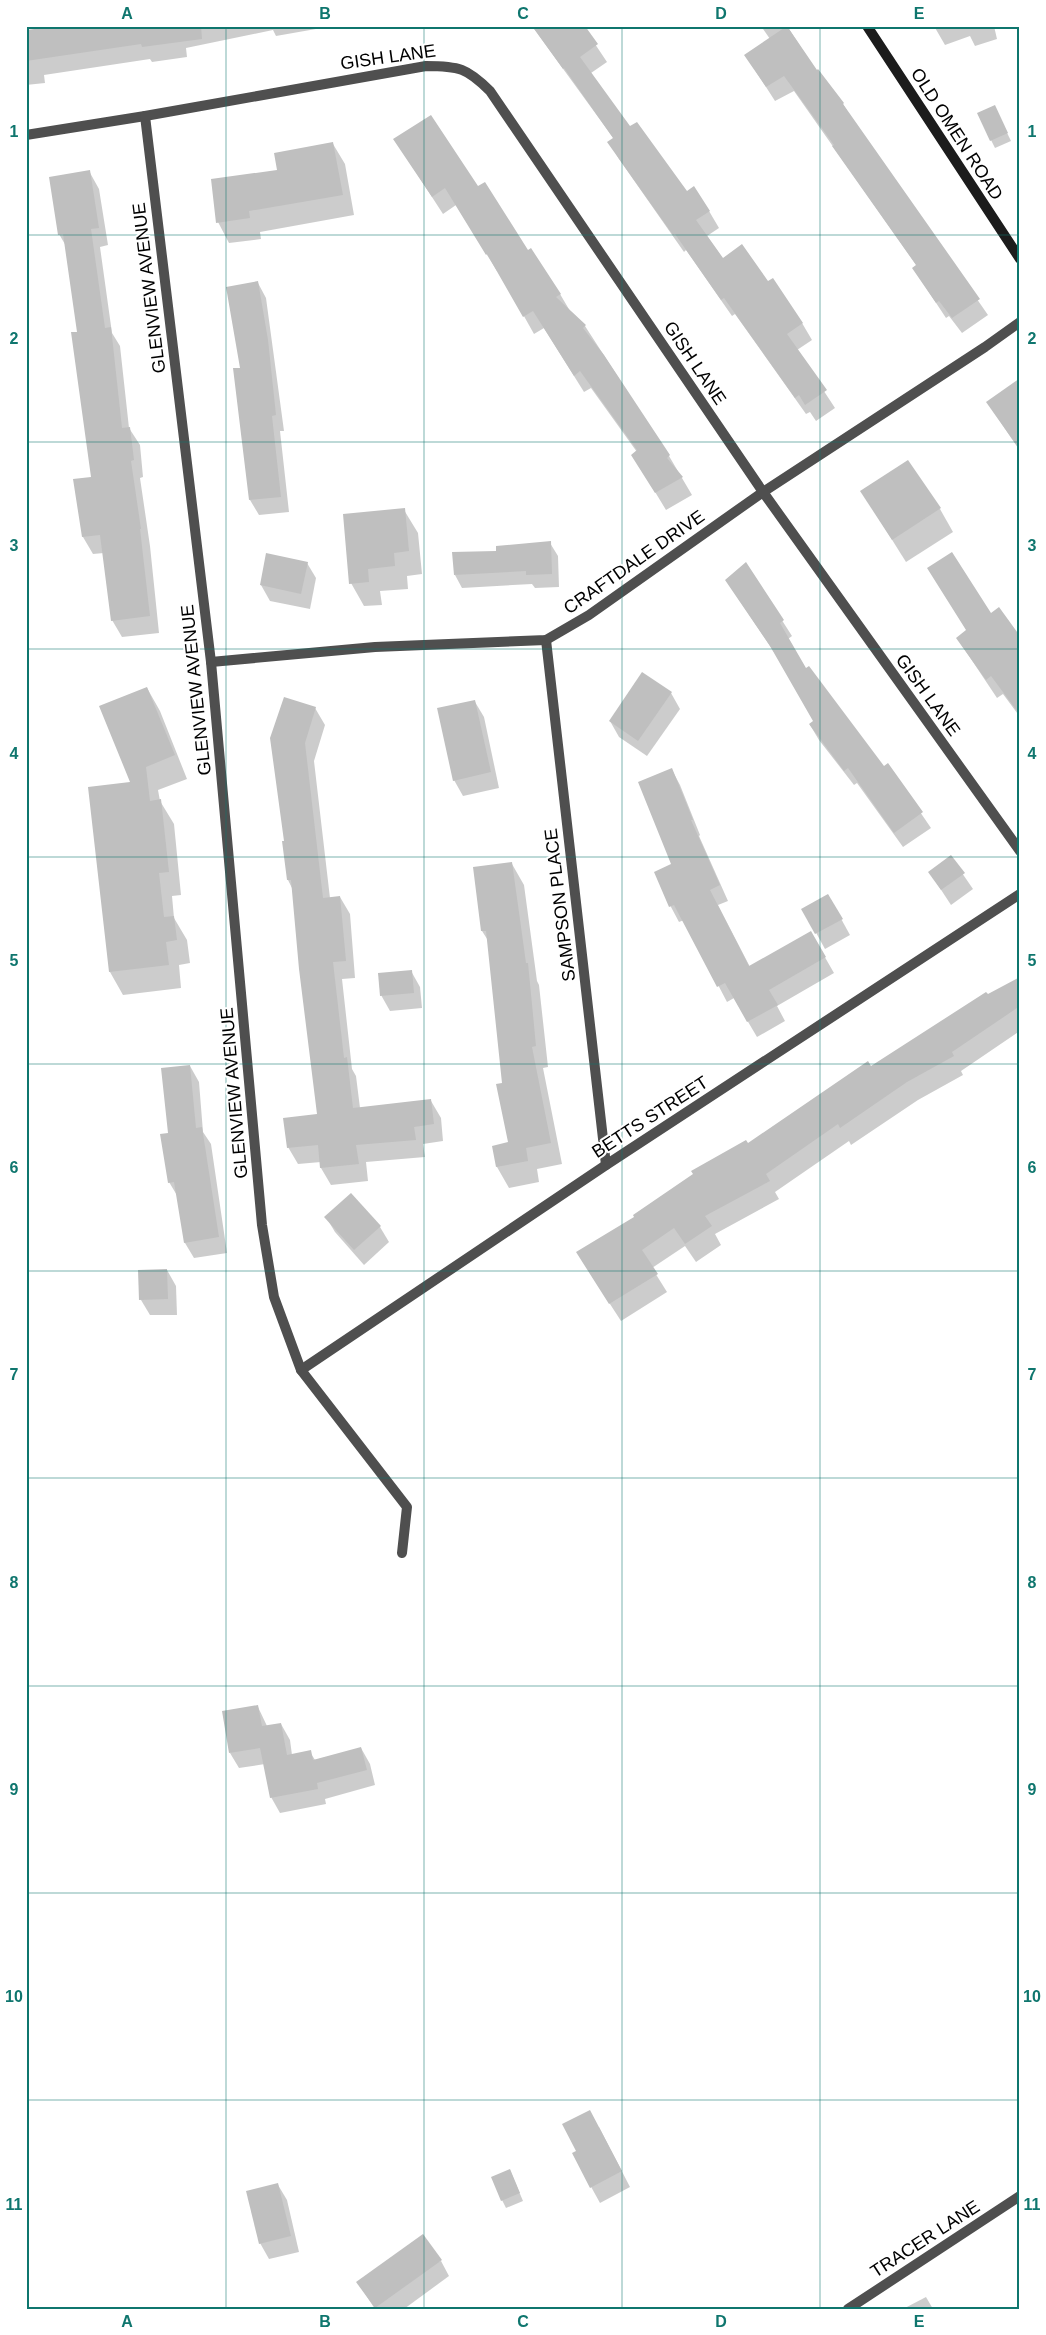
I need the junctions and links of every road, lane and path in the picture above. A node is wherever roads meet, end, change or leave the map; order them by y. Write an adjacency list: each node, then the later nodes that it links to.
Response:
1 (867, 26): 4 (street, OLD OMEN ROAD)
2 (145, 116): 3 (street); 6 (street, GISH LANE); 8 (street, GLENVIEW AVENUE)
3 (26, 135)
4 (1020, 259)
5 (1020, 322): 6 (street, CRAFTDALE DRIVE)
6 (763, 492): 7 (street, CRAFTDALE DRIVE); 9 (street, GISH LANE)
7 (546, 640): 8 (street, CRAFTDALE DRIVE); 11 (street, SAMPSON PLACE)
8 (211, 662): 12 (street, GLENVIEW AVENUE)
9 (1020, 851)
10 (1020, 894): 11 (street, BETTS STREET)
11 (606, 1165): 12 (street, BETTS STREET)
12 (300, 1370): 13 (street, GLENVIEW AVENUE)
13 (402, 1553)
14 (1020, 2196): 15 (street, TRACER LANE)
15 (848, 2309)

